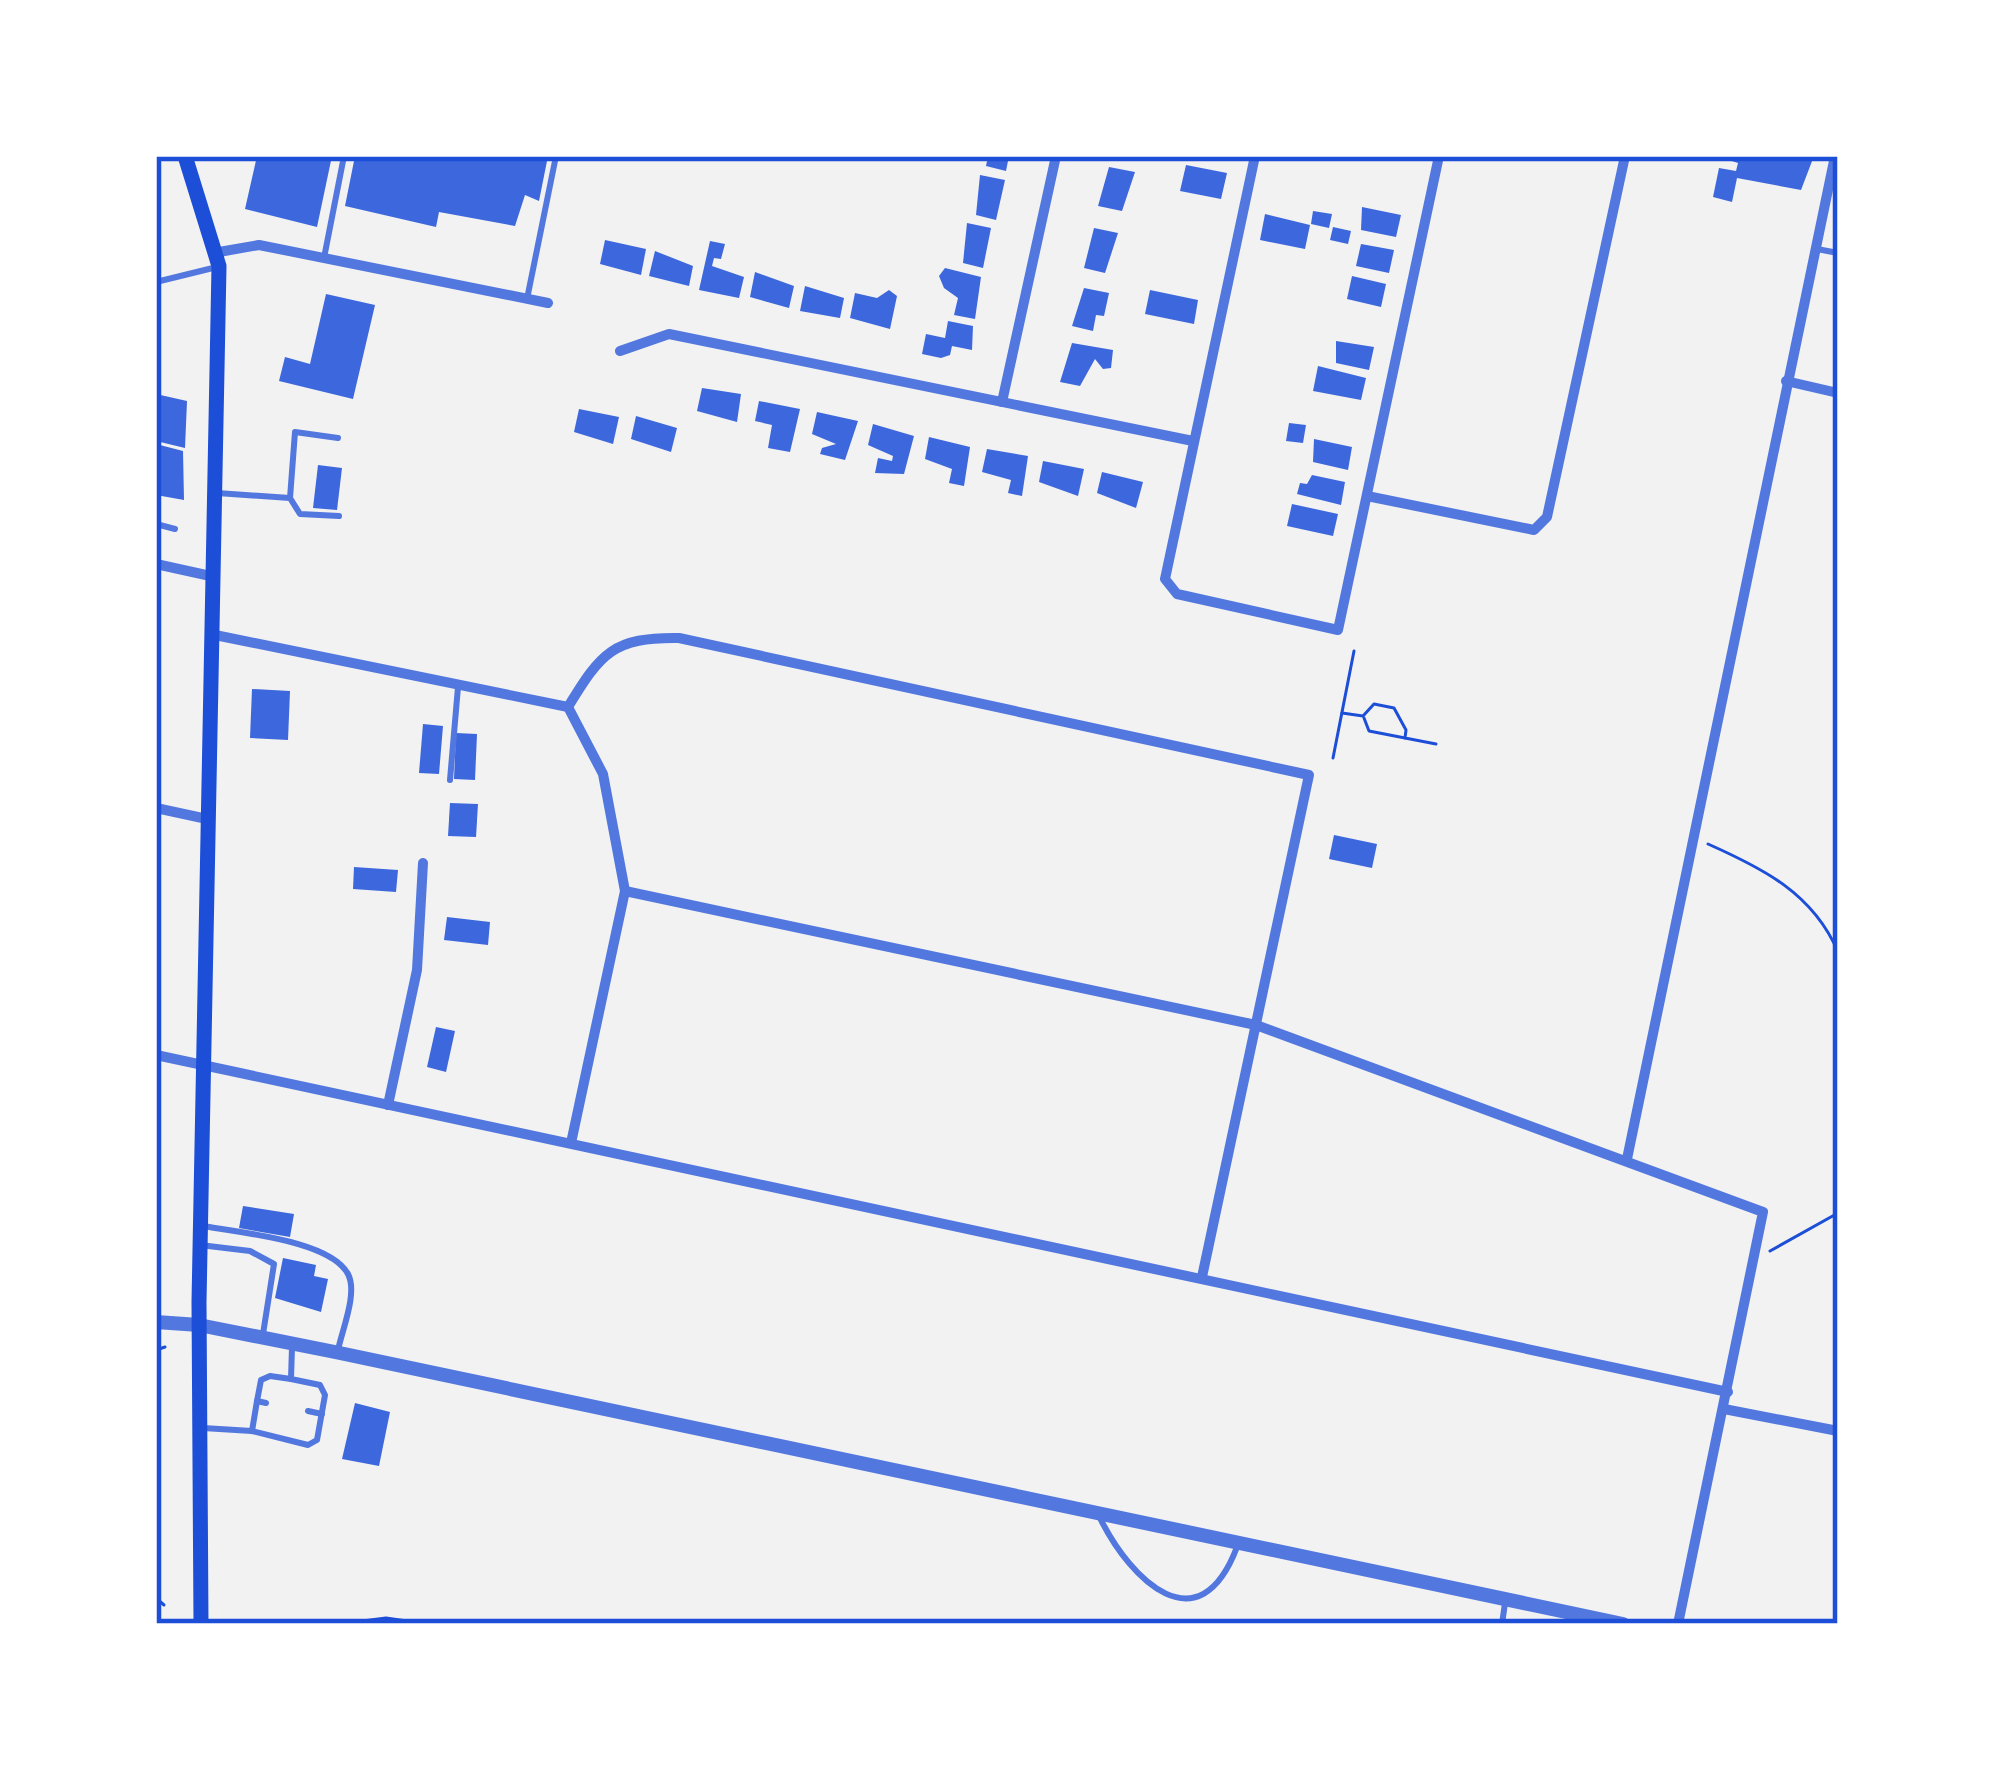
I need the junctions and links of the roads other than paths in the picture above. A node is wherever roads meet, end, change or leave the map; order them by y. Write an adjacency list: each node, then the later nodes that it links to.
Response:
1 (185, 156): 13 (main road)
2 (344, 156): 12 (lane)
3 (556, 156): 15 (lane)
4 (1056, 156): 20 (street)
5 (1255, 156): 22 (street)
6 (1439, 156): 24 (street)
7 (1625, 156): 24 (street)
8 (1835, 156): 9 (street)
9 (1834, 183): 10 (street)
10 (1817, 249): 11 (lane); 18 (street)
11 (1838, 253)
12 (324, 258): 13 (street); 15 (street)
13 (219, 259): 14 (lane); 23 (main road)
14 (156, 282)
15 (527, 299): 16 (street)
16 (548, 303)
17 (620, 351): 20 (street)
18 (1786, 381): 19 (street); 44 (street)
19 (1838, 393)
20 (1002, 402): 22 (street)
21 (338, 438): 25 (lane)
22 (1193, 441): 24 (street)
23 (217, 493): 25 (lane); 30 (main road)
24 (1367, 496)
25 (290, 497): 26 (lane)
26 (339, 516)
27 (156, 524): 28 (lane)
28 (175, 529)
29 (156, 563): 30 (street)
30 (215, 577): 31 (main road)
31 (215, 635): 32 (street); 36 (main road)
32 (458, 687): 33 (street); 34 (lane)
33 (568, 707): 38 (street); 39 (street)
34 (450, 780)
35 (156, 808): 36 (street)
36 (207, 819): 41 (main road)
37 (424, 863): 42 (street)
38 (625, 890): 39 (street); 43 (street)
39 (1256, 1024): 44 (street); 47 (street)
40 (156, 1055): 41 (street)
41 (203, 1066): 42 (street); 45 (main road)
42 (388, 1105): 43 (street)
43 (571, 1143): 47 (street)
44 (1627, 1159): 54 (street)
45 (201, 1225): 46 (main road); 52 (lane)
46 (200, 1245): 49 (main road); 50 (lane)
47 (1202, 1277): 54 (street)
48 (156, 1322): 49 (street)
49 (199, 1324): 50 (street); 58 (main road)
50 (262, 1337): 51 (street)
51 (292, 1343): 52 (street); 53 (lane)
52 (338, 1352): 61 (street)
53 (291, 1379): 57 (lane); 59 (lane)
54 (1728, 1392): 55 (street)
55 (1724, 1409): 60 (street); 67 (street)
56 (308, 1411): 57 (lane)
57 (322, 1414): 59 (lane)
58 (200, 1428): 59 (lane); 64 (main road)
59 (252, 1431)
60 (1838, 1431)
61 (1098, 1514): 62 (street); 62 (lane)
62 (1239, 1543): 63 (street)
63 (1505, 1599): 65 (lane); 66 (street)
64 (201, 1624)
65 (1502, 1624)
66 (1623, 1624)
67 (1678, 1624)

